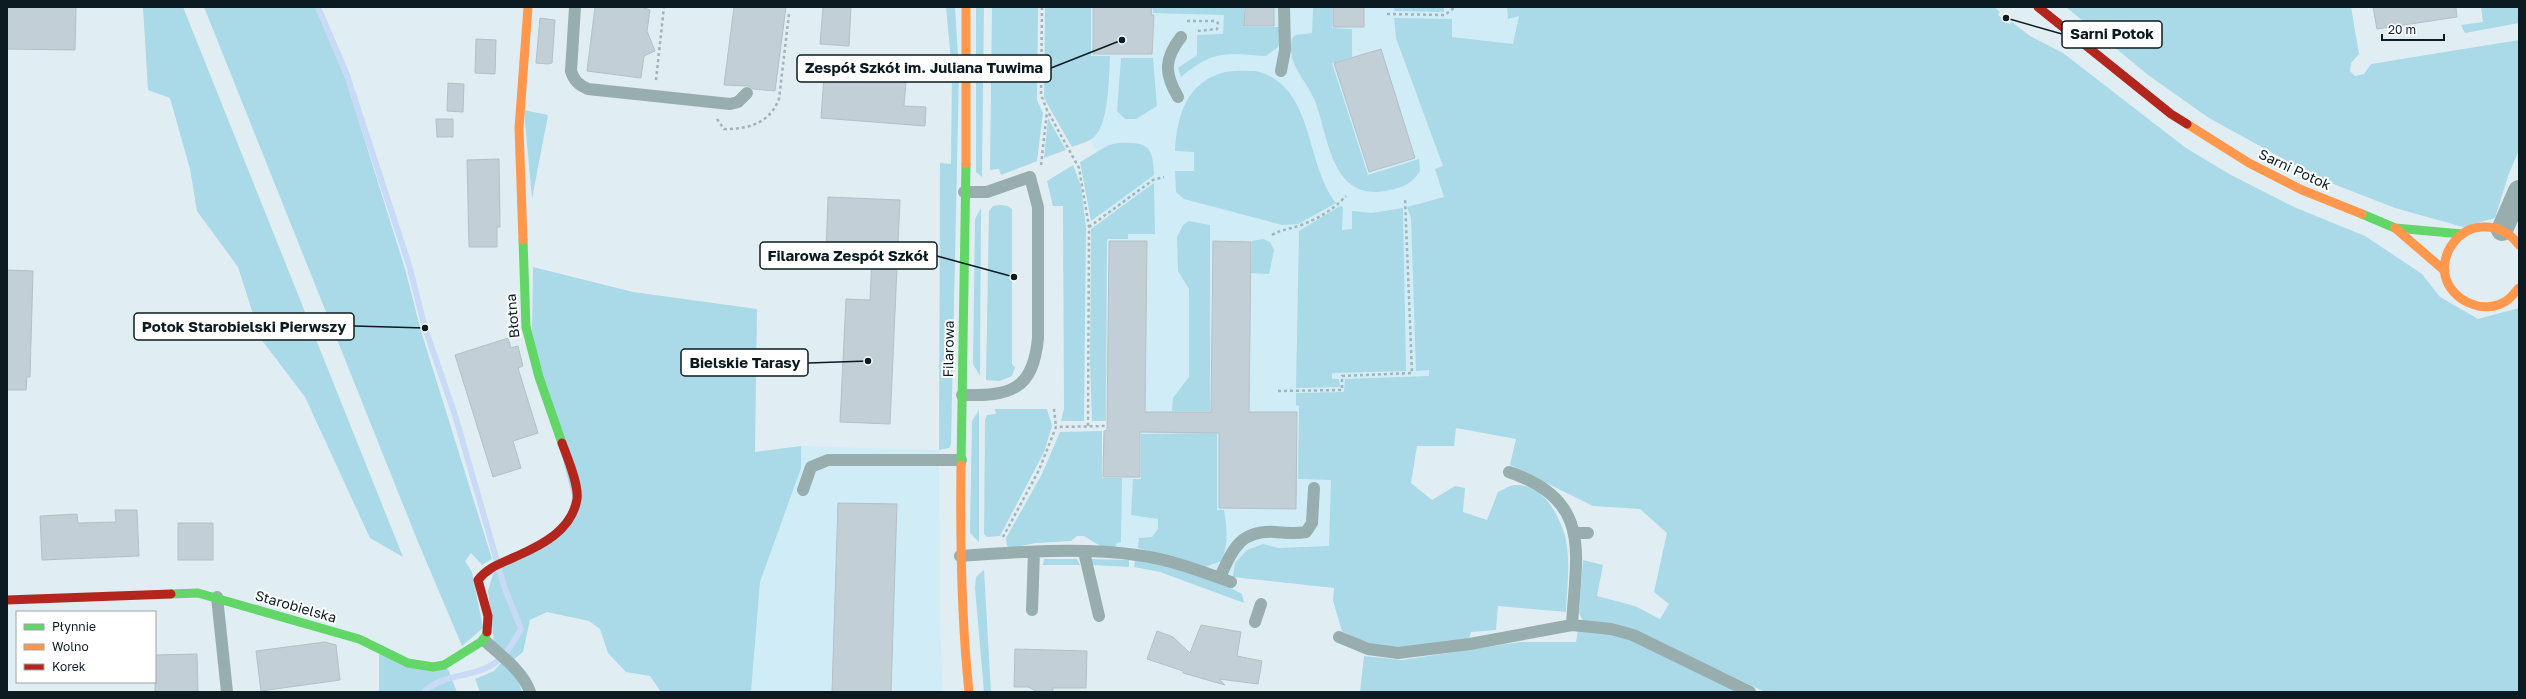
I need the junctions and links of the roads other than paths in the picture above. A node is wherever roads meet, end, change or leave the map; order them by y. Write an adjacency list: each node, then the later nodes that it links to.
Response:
1 (528, 7): 38 (street, Błotna)
2 (575, 7): 8 (lane)
3 (966, 7): 10 (street, Filarowa)
4 (1284, 7): 7 (lane)
5 (2038, 7): 12 (street, Sarni Potok)
6 (1181, 37): 9 (lane)
7 (1281, 71)
8 (747, 93)
9 (1178, 97)
10 (964, 192): 18 (street, Filarowa); 18 (lane)
11 (2519, 192): 13 (street)
12 (2395, 228): 14 (street, Sarni Potok); 16 (street, Sarni Potok)
13 (2502, 230): 14 (street); 15 (street)
14 (2462, 234): 16 (street)
15 (2519, 245)
16 (2445, 271): 17 (street)
17 (2518, 292)
18 (962, 395): 19 (street, Filarowa)
19 (961, 460): 22 (lane); 27 (street, Filarowa)
20 (1509, 472): 23 (lane)
21 (1314, 488): 28 (lane)
22 (802, 490)
23 (1574, 533): 24 (lane); 36 (lane)
24 (1588, 533)
25 (1034, 552): 26 (lane); 27 (lane); 33 (lane)
26 (1084, 552): 28 (lane); 34 (lane)
27 (960, 556): 41 (street, Filarowa)
28 (1220, 577): 29 (lane)
29 (1231, 582)
30 (217, 597): 31 (street, Starobielska); 38 (street, Starobielska); 39 (lane)
31 (7, 600)
32 (1261, 604): 35 (lane)
33 (1032, 610)
34 (1099, 616)
35 (1255, 622)
36 (1572, 625): 37 (lane); 42 (lane)
37 (1339, 637)
38 (484, 640): 40 (lane)
39 (227, 692)
40 (530, 692)
41 (969, 692)
42 (1750, 692)

